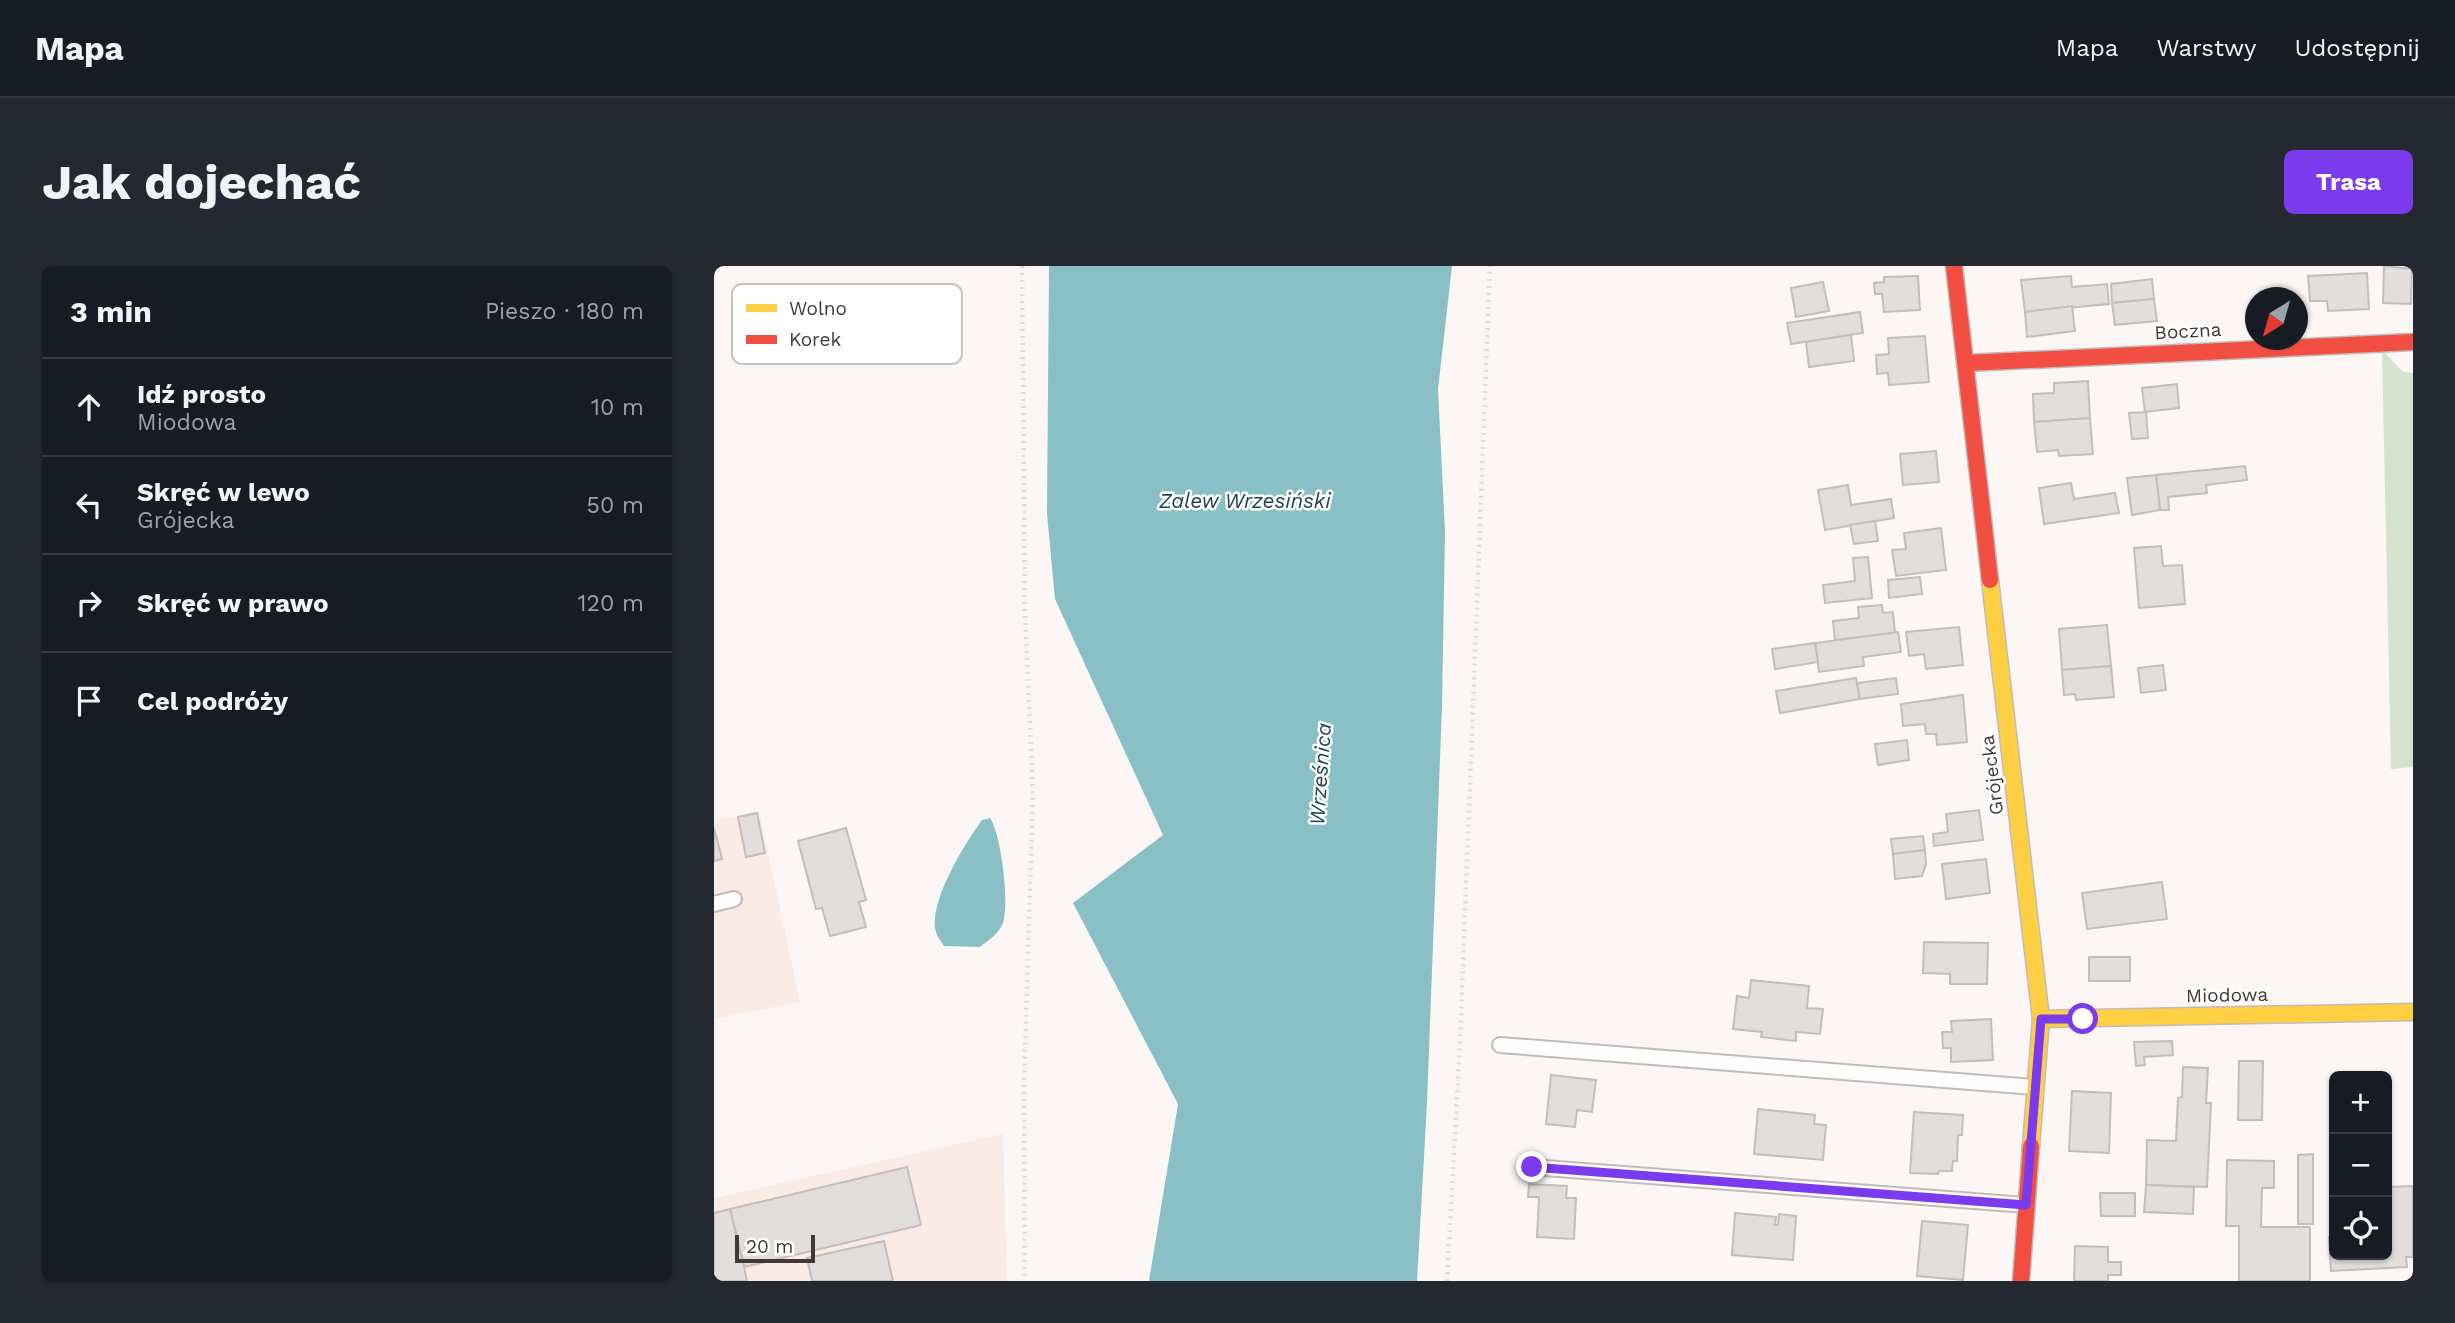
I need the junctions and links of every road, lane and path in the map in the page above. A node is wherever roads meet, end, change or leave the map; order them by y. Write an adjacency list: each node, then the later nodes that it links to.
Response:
1 (1022, 266): 14 (path)
2 (1490, 266): 15 (path)
3 (1954, 266): 5 (street, Grójecka)
4 (2413, 342): 5 (street, Boczna)
5 (1966, 363): 9 (street, Grójecka)
6 (734, 899): 7 (lane)
7 (714, 904)
8 (2413, 1012): 9 (street, Miodowa)
9 (2041, 1019): 11 (street, Grójecka)
10 (1500, 1045): 11 (lane)
11 (2036, 1087): 13 (street, Grójecka)
12 (1532, 1167): 13 (lane)
13 (2026, 1205): 16 (street, Grójecka)
14 (1025, 1281)
15 (1447, 1281)
16 (2021, 1281)

